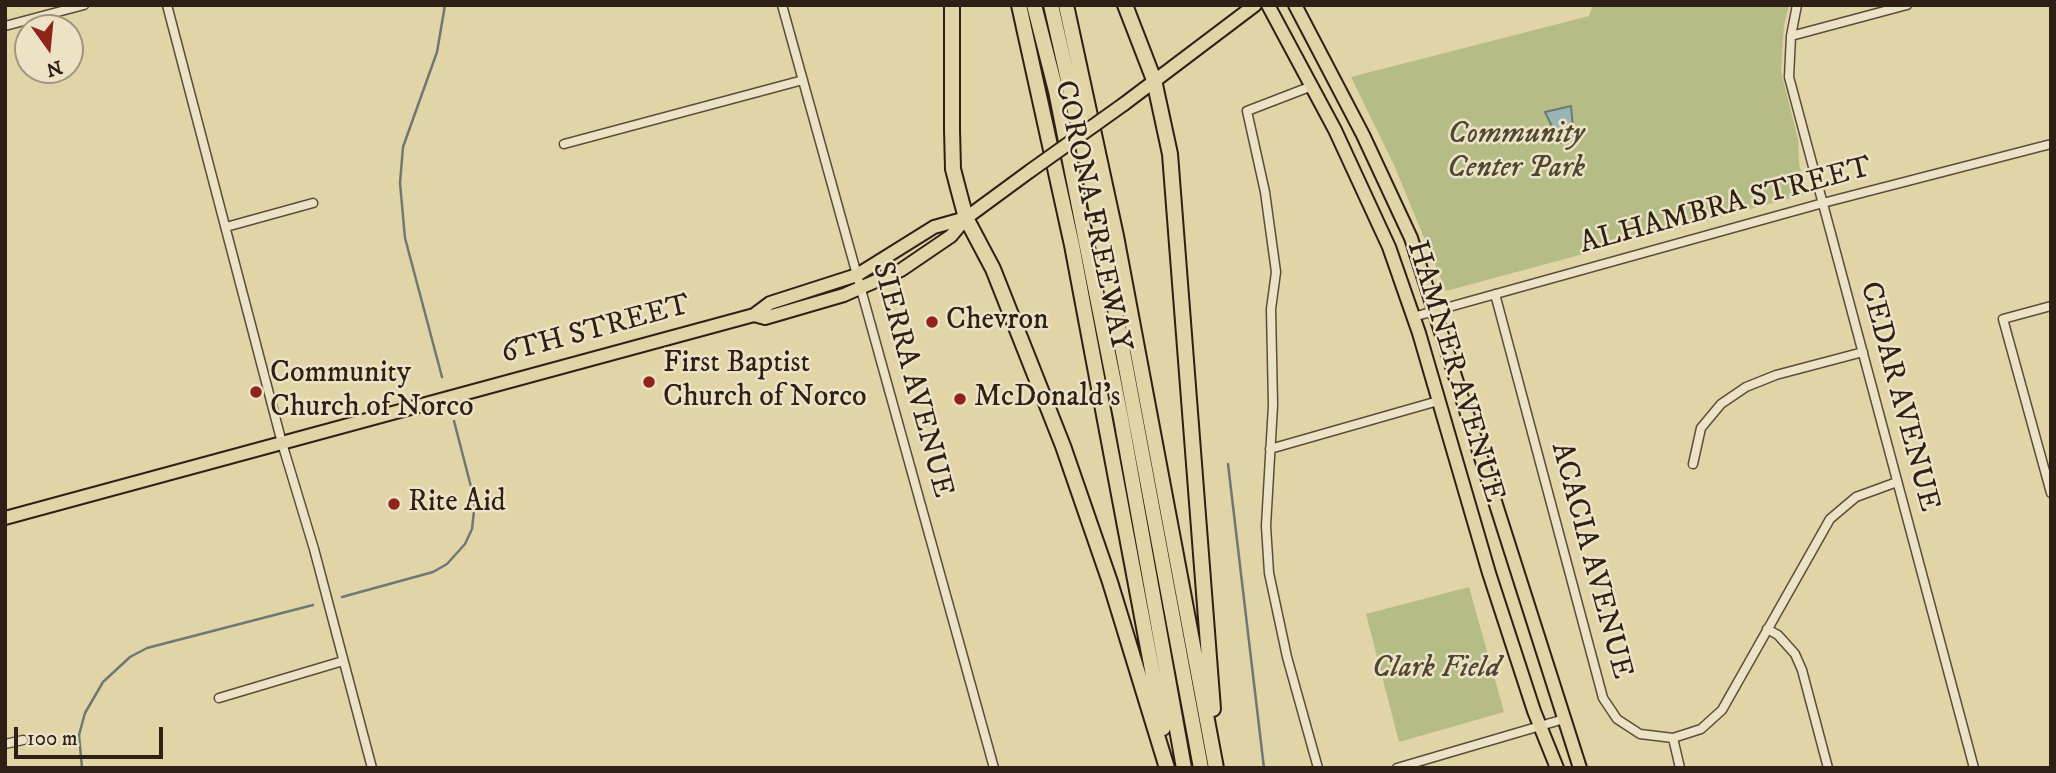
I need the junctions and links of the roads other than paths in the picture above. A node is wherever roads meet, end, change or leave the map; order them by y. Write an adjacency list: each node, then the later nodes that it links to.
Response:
1 (83, 5): 15 (street)
2 (167, 5): 25 (street)
3 (782, 5): 17 (street, SIERRA AVENUE)
4 (952, 5): 24 (highway)
5 (1019, 5): 51 (highway, CORONA FREEWAY)
6 (1034, 5): 52 (highway)
7 (1051, 5): 53 (highway)
8 (1066, 5): 54 (highway, CORONA FREEWAY)
9 (1125, 5): 18 (highway)
10 (1255, 5): 18 (main road, 6TH STREET)
11 (1268, 5): 19 (main road, HAMNER AVENUE)
12 (1295, 5): 30 (main road, HAMNER AVENUE)
13 (1797, 5): 16 (street, CEDAR AVENUE)
14 (1907, 5): 16 (street)
15 (5, 26)
16 (1791, 36): 23 (street, CEDAR AVENUE)
17 (803, 80): 20 (street); 26 (street, SIERRA AVENUE)
18 (1154, 80): 24 (main road, 6TH STREET, bridge); 54 (highway)
19 (1312, 86): 32 (main road, HAMNER AVENUE); 36 (street)
20 (564, 144)
21 (2051, 144): 23 (street, ALHAMBRA STREET)
22 (313, 203): 25 (street)
23 (1823, 203): 28 (street, ALHAMBRA STREET); 33 (street, CEDAR AVENUE)
24 (967, 218): 26 (main road, 6TH STREET); 27 (main road, 6TH STREET); 51 (highway)
25 (226, 227): 35 (street)
26 (858, 275): 27 (street, SIERRA AVENUE); 31 (main road, 6TH STREET)
27 (862, 289): 31 (main road, 6TH STREET); 50 (street, SIERRA AVENUE)
28 (1495, 294): 30 (street, ALHAMBRA STREET); 46 (street, ACACIA AVENUE)
29 (2051, 306): 39 (street)
30 (1433, 312): 32 (street, ALHAMBRA STREET); 44 (main road, HAMNER AVENUE)
31 (754, 315): 35 (main road, 6TH STREET)
32 (1413, 317): 34 (main road, HAMNER AVENUE)
33 (1863, 352): 37 (street); 38 (street, CEDAR AVENUE)
34 (1437, 401): 36 (street); 45 (main road, HAMNER AVENUE)
35 (282, 443): 40 (main road, 6TH STREET); 42 (street)
36 (1270, 449): 55 (street)
37 (1693, 464)
38 (1897, 482): 41 (street, ACACIA AVENUE); 61 (street, CEDAR AVENUE)
39 (2051, 494)
40 (5, 518)
41 (1768, 629): 46 (street, ACACIA AVENUE); 60 (street)
42 (343, 661): 43 (street); 49 (street)
43 (219, 698)
44 (1564, 719): 45 (street); 58 (main road, HAMNER AVENUE)
45 (1542, 725): 56 (street); 57 (main road, HAMNER AVENUE)
46 (1672, 738): 59 (street)
47 (23, 740): 48 (street)
48 (5, 744)
49 (372, 768)
50 (994, 768)
51 (1168, 768)
52 (1184, 768)
53 (1201, 768)
54 (1217, 768)
55 (1318, 768)
56 (1396, 768)
57 (1557, 768)
58 (1580, 768)
59 (1681, 768)
60 (1828, 768)
61 (1975, 768)

